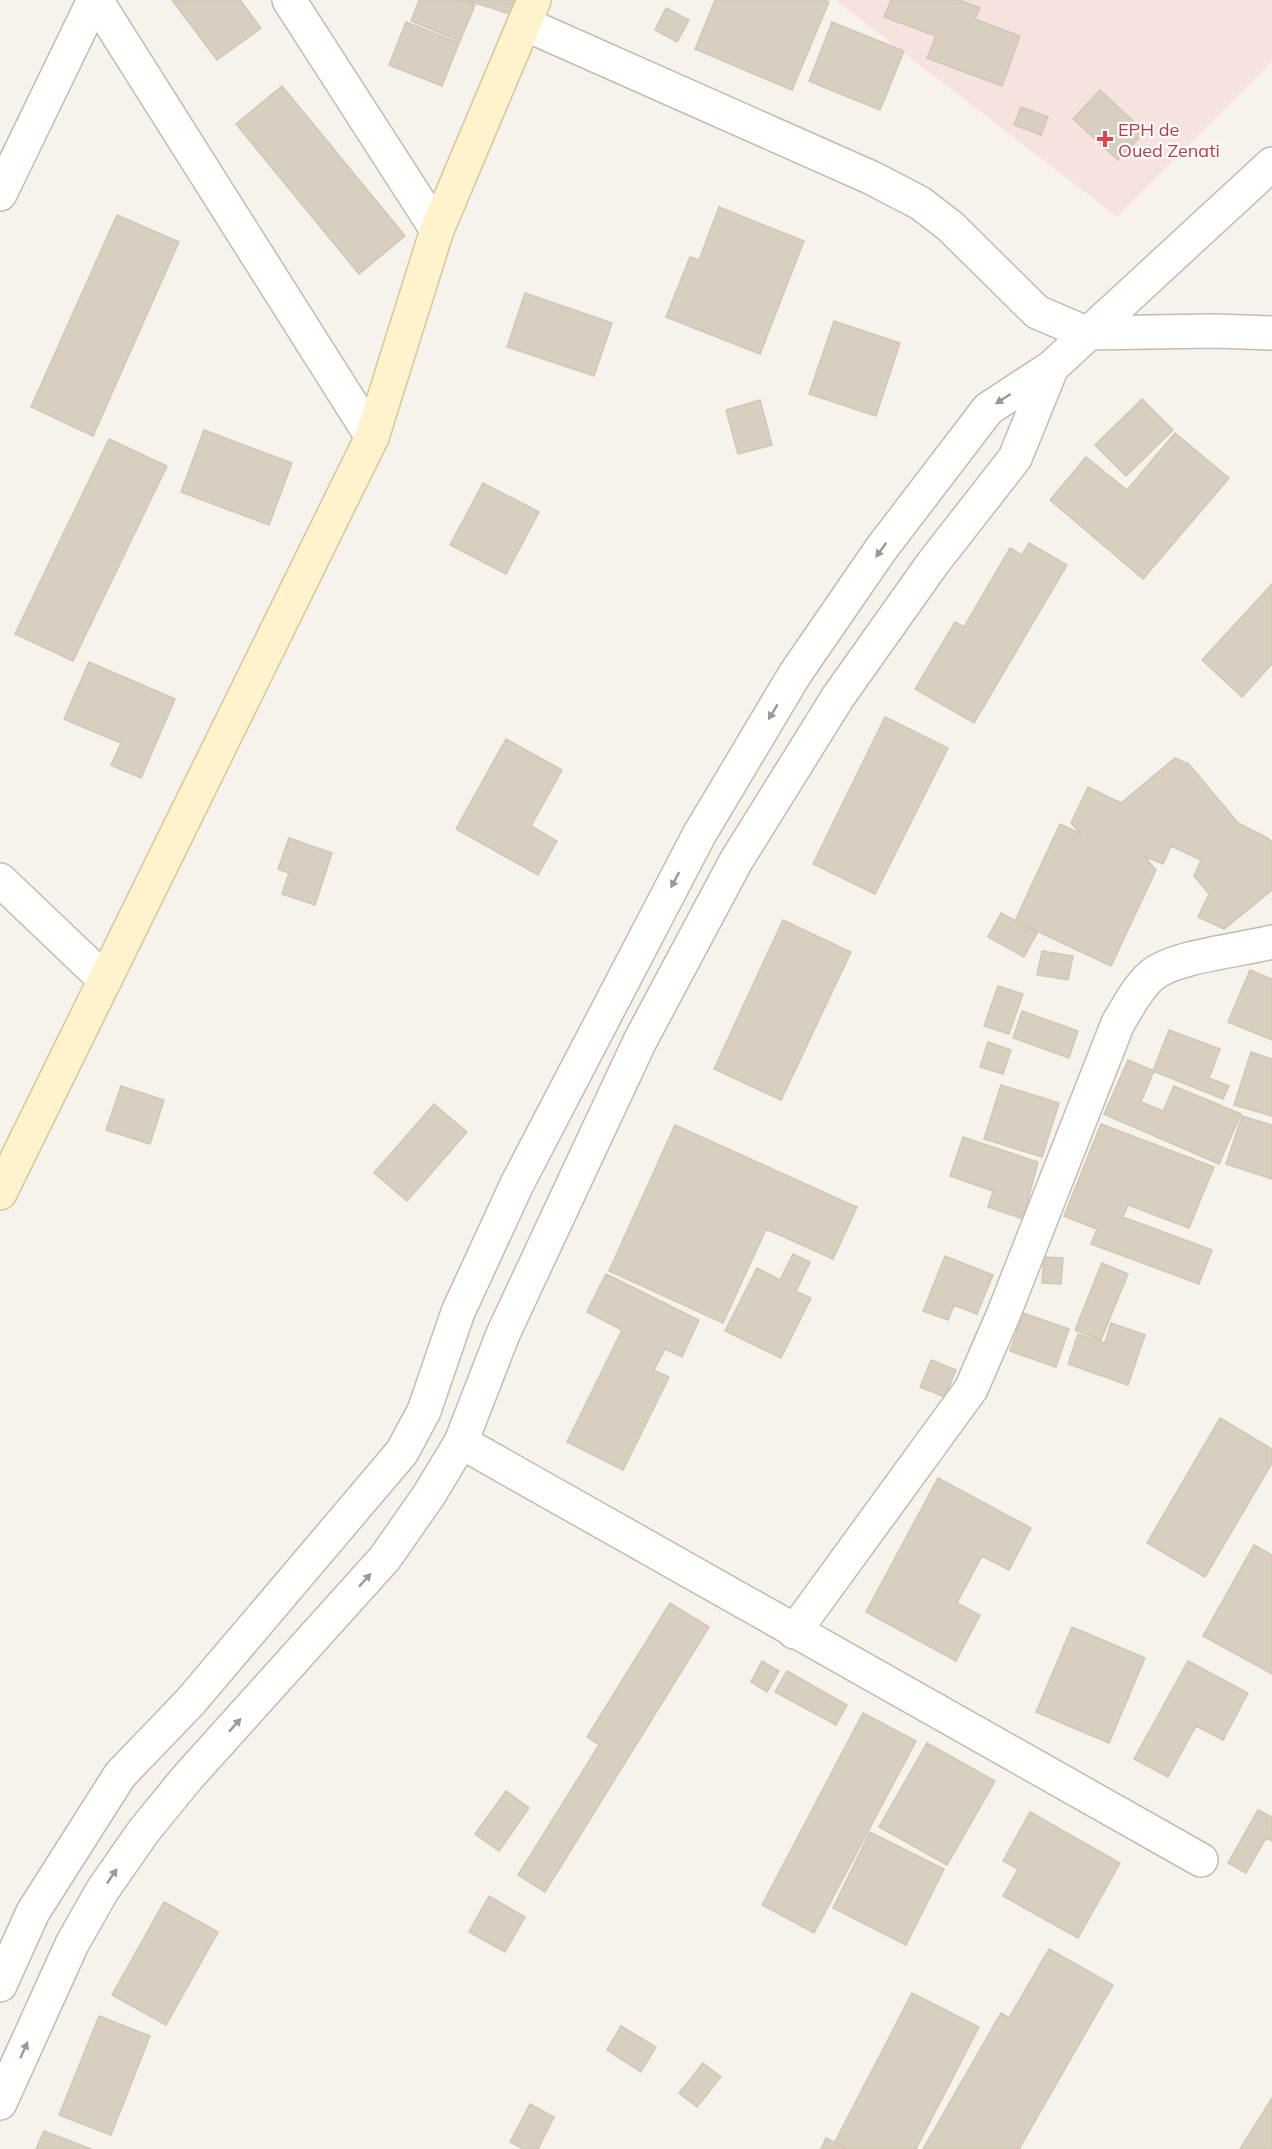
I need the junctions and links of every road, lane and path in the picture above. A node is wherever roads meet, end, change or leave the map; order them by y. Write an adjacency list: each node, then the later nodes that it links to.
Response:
1 (95, 0): 5 (street); 10 (street)
2 (289, 0): 6 (street)
3 (529, 12): 6 (main road); 7 (street)
4 (1272, 164): 7 (street)
5 (0, 194)
6 (437, 230): 10 (main road)
7 (1086, 333): 8 (street); 9 (street)
8 (1272, 333)
9 (1052, 367): 15 (street); 18 (street, one-way to 18)
10 (372, 437): 13 (main road)
11 (0, 880): 13 (street)
12 (1272, 942): 16 (street)
13 (105, 980): 14 (main road)
14 (0, 1193)
15 (461, 1442): 16 (street); 19 (street, one-way to 15)
16 (794, 1632): 17 (street)
17 (1201, 1860)
18 (0, 1985)
19 (0, 2103)

